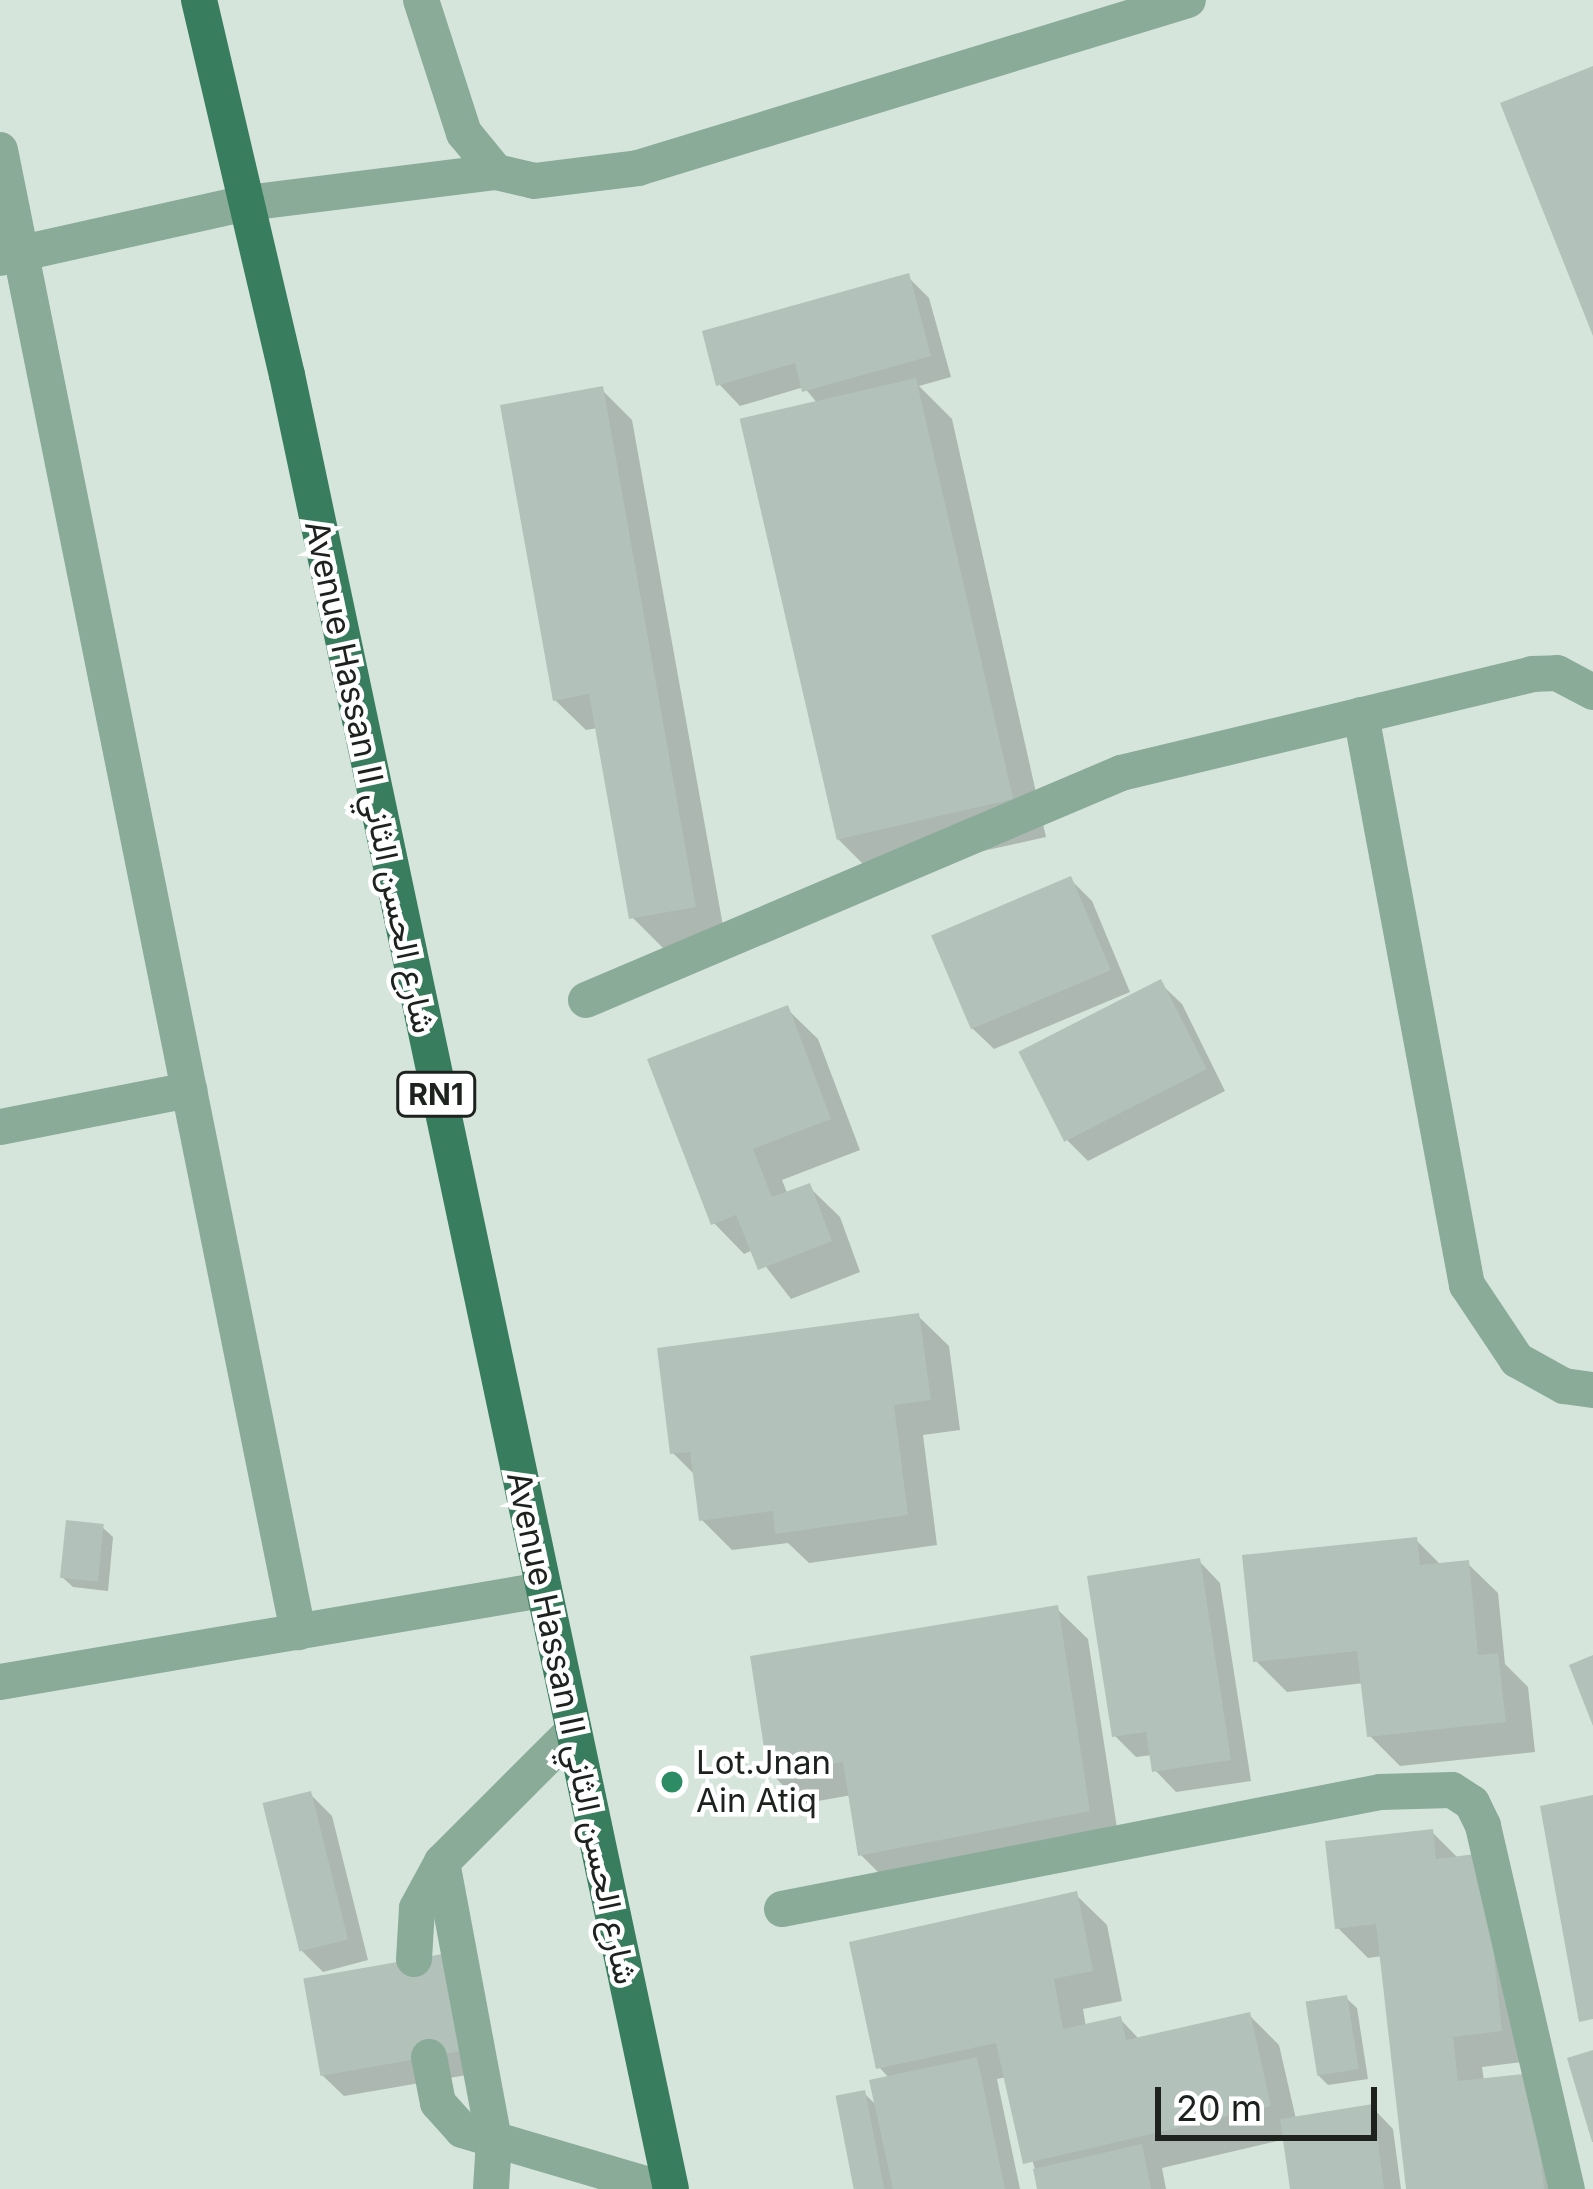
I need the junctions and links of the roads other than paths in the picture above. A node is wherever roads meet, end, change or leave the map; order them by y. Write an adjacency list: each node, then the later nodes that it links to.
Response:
1 (199, 0): 7 (main road, Avenue Hassan II شارع الحسن الثاني / RN1)
2 (421, 0): 6 (street)
3 (1188, 0): 4 (street)
4 (1148, 6): 6 (street)
5 (0, 150): 8 (street)
6 (496, 172): 7 (street)
7 (247, 203): 8 (street); 15 (main road, Avenue Hassan II شارع الحسن الثاني / RN1)
8 (10, 256): 12 (street)
9 (1593, 692): 10 (street)
10 (1361, 715): 11 (street); 14 (street)
11 (586, 1000)
12 (189, 1090): 13 (street); 16 (street)
13 (0, 1127)
14 (1593, 1390)
15 (542, 1590): 16 (street); 18 (main road, Avenue Hassan II شارع الحسن الثاني / RN1)
16 (298, 1631): 17 (street)
17 (0, 1682)
18 (573, 1731): 19 (street); 25 (main road, Avenue Hassan II شارع الحسن الثاني / RN1)
19 (442, 1862): 21 (street); 23 (street)
20 (782, 1909): 26 (street)
21 (414, 1959)
22 (429, 2057): 23 (street)
23 (494, 2140): 24 (street); 25 (street)
24 (491, 2189)
25 (667, 2189)
26 (1568, 2189)

